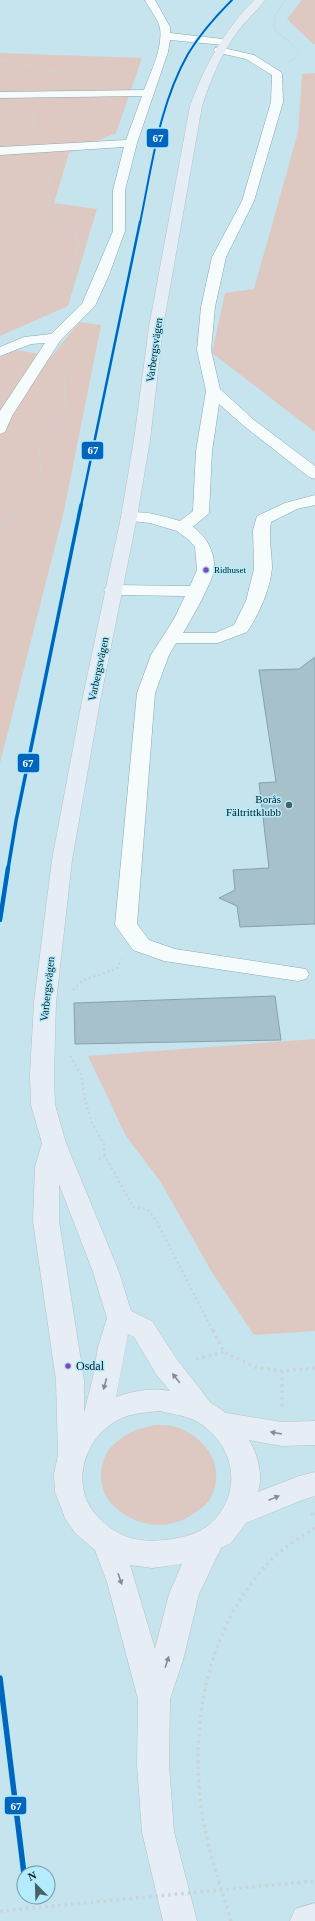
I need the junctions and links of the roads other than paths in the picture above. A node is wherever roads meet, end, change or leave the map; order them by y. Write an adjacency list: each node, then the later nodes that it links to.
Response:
1 (150, 0): 3 (street)
2 (260, 0): 4 (main road, Varbergsvägen)
3 (165, 36): 4 (street); 5 (street)
4 (221, 46): 11 (street); 15 (main road, Varbergsvägen)
5 (148, 93): 6 (street); 7 (street)
6 (0, 95)
7 (131, 143): 8 (street); 9 (street)
8 (0, 151)
9 (52, 342): 10 (street); 12 (street)
10 (0, 352)
11 (213, 390): 13 (street); 16 (street)
12 (0, 429)
13 (315, 474)
14 (315, 500): 19 (street)
15 (129, 517): 16 (street); 17 (main road, Varbergsvägen)
16 (183, 527): 18 (street)
17 (113, 590): 18 (street); 21 (main road, Varbergsvägen)
18 (196, 591): 19 (street)
19 (171, 638): 20 (street)
20 (298, 974)
21 (54, 1143): 22 (main road, Varbergsvägen); 27 (main road)
22 (120, 1318): 23 (main road, one-way to 22); 24 (main road, one-way to 24)
23 (200, 1409): 24 (main road); 25 (main road)
24 (96, 1421): 27 (main road)
25 (223, 1424): 26 (main road, one-way to 25); 29 (main road)
26 (315, 1433)
27 (71, 1455): 31 (main road)
28 (315, 1484): 29 (main road, one-way to 28)
29 (238, 1513): 30 (main road)
30 (210, 1541): 31 (main road); 32 (main road, one-way to 30)
31 (107, 1542): 32 (main road, one-way to 32)
32 (154, 1699): 34 (main road)
33 (315, 1920): 35 (main road)
34 (180, 1921)
35 (307, 1921)

